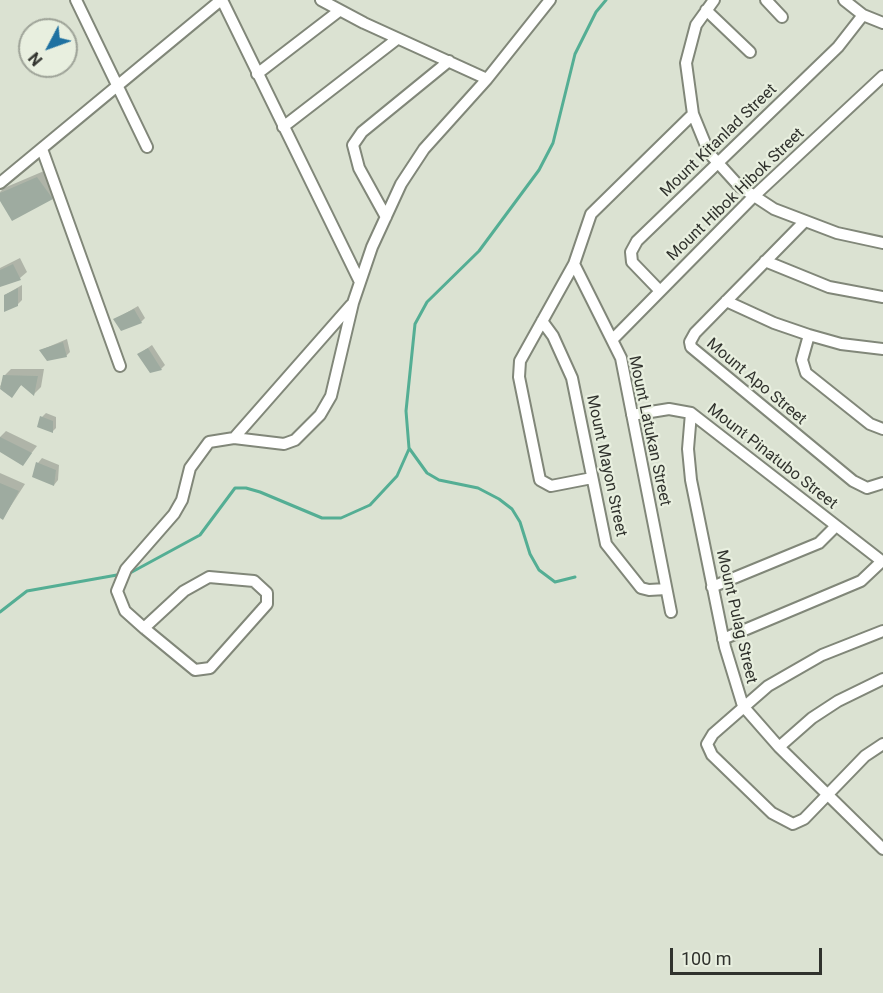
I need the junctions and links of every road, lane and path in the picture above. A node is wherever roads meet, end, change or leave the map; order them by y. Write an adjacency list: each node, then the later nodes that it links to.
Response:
1 (76, 0): 19 (street)
2 (221, 0): 16 (street); 19 (street)
3 (321, 0): 9 (street)
4 (550, 0): 18 (street)
5 (714, 0): 8 (street)
6 (766, 0): 11 (street)
7 (844, 0): 10 (street)
8 (706, 10): 14 (street); 20 (street)
9 (339, 11): 13 (street); 16 (street)
10 (863, 15): 12 (street); 24 (street, Mount Kitanlad Street)
11 (782, 17)
12 (883, 23)
13 (398, 39): 15 (street); 21 (street)
14 (750, 51)
15 (448, 61): 18 (street); 27 (street)
16 (257, 74): 21 (street)
17 (883, 76): 26 (street, Mount Hibok Hibok Street)
18 (487, 79): 27 (street)
19 (116, 87): 22 (street); 23 (street)
20 (693, 114): 24 (street); 31 (street)
21 (283, 127): 32 (street)
22 (147, 147)
23 (42, 149): 25 (street); 41 (street)
24 (717, 164): 26 (street); 33 (street, Mount Kitanlad Street)
25 (0, 183)
26 (753, 197): 28 (street); 33 (street, Mount Hibok Hibok Street)
27 (386, 217): 32 (street)
28 (804, 222): 29 (street); 30 (street, Mount Apo Street)
29 (883, 243)
30 (765, 261): 34 (street); 35 (street, Mount Apo Street)
31 (573, 264): 37 (street); 39 (street, Mount Latukan Street)
32 (360, 282): 36 (street)
33 (660, 291): 39 (street, Mount Hibok Hibok Street)
34 (883, 297)
35 (726, 301): 38 (street); 47 (street, Mount Apo Street)
36 (353, 303): 45 (street); 45 (street)
37 (542, 321): 46 (street, Mount Mayon Street); 46 (street)
38 (809, 335): 40 (street); 44 (street)
39 (613, 339): 43 (street, Mount Latukan Street)
40 (883, 349)
41 (120, 366)
42 (691, 413): 43 (street, Mount Pinatubo Street); 48 (street, Mount Pinatubo Street); 50 (street, Mount Pulag Street)
43 (632, 415): 51 (street, Mount Latukan Street)
44 (883, 429)
45 (234, 438): 53 (street)
46 (592, 478): 51 (street, Mount Mayon Street)
47 (883, 483)
48 (836, 526): 49 (street, Mount Pinatubo Street); 50 (street)
49 (882, 561): 55 (street)
50 (712, 587): 55 (street, Mount Pulag Street)
51 (666, 589): 52 (street, Mount Latukan Street)
52 (670, 612)
53 (144, 628): 53 (street)
54 (883, 631): 57 (street)
55 (723, 639): 57 (street, Mount Pulag Street)
56 (883, 679): 59 (street)
57 (743, 706): 59 (street, Mount Pulag Street); 60 (street)
58 (883, 744): 60 (street)
59 (779, 747): 60 (street, Mount Pulag Street)
60 (828, 795): 61 (street, Mount Pulag Street)
61 (883, 849)

